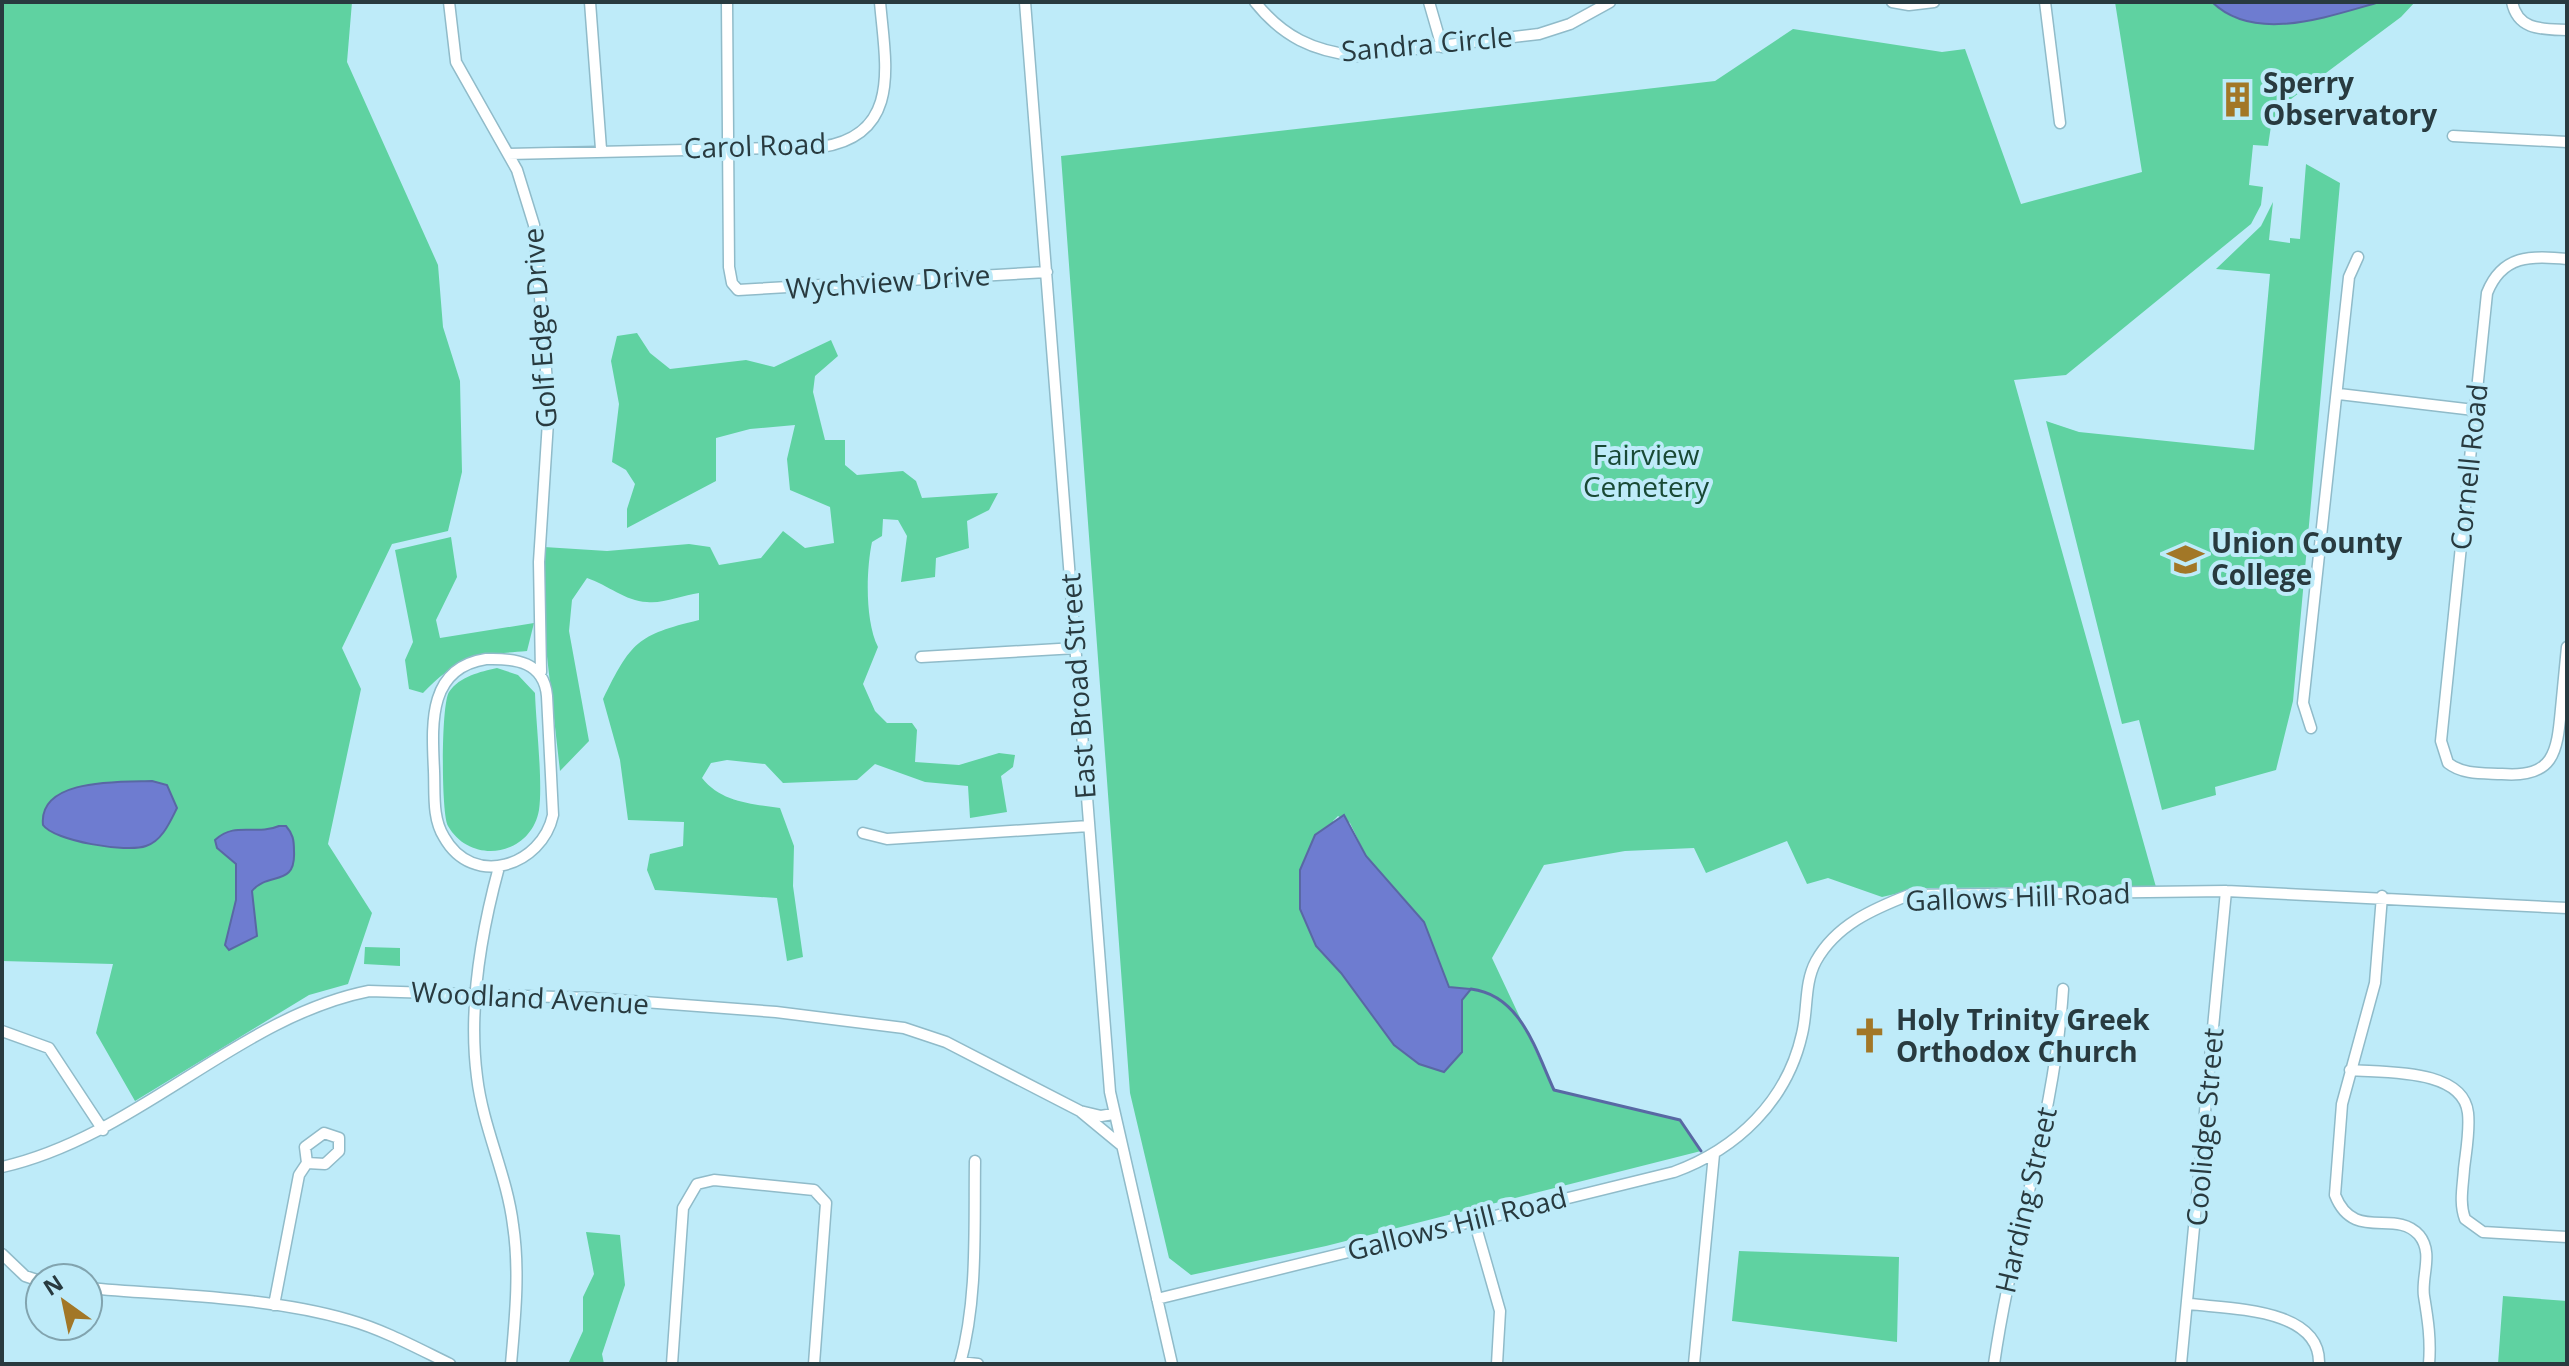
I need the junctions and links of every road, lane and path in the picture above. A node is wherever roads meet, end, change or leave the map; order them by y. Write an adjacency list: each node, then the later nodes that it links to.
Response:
1 (449, 2): 20 (street, Golf Edge Drive)
2 (590, 2): 19 (street)
3 (727, 2): 18 (street)
4 (880, 2): 18 (street, Carol Road)
5 (1025, 2): 23 (street, East Broad Street)
6 (1255, 2): 14 (street, Sandra Circle)
7 (1429, 2): 14 (street)
8 (1610, 2): 14 (street, Sandra Circle)
9 (1892, 2): 10 (street)
10 (1934, 2)
11 (2045, 2): 15 (street)
12 (2512, 2): 13 (street)
13 (2567, 30)
14 (1442, 47)
15 (2060, 123)
16 (2453, 136): 17 (street)
17 (2567, 142)
18 (728, 148): 19 (street, Carol Road); 23 (street, Wychview Drive)
19 (601, 149): 20 (street, Carol Road)
20 (508, 154): 29 (street, Golf Edge Drive)
21 (2358, 257): 24 (street)
22 (2567, 259): 25 (street, Cornell Road)
23 (1047, 272): 27 (street, East Broad Street)
24 (2339, 394): 25 (street); 30 (street)
25 (2474, 410): 26 (street, Cornell Road)
26 (2567, 647)
27 (1076, 648): 28 (street); 31 (street, East Broad Street)
28 (921, 657)
29 (541, 672): 33 (street); 33 (street)
30 (2311, 728)
31 (1089, 826): 32 (street); 42 (street, East Broad Street)
32 (863, 833)
33 (499, 867): 38 (street)
34 (2226, 891): 35 (street, Gallows Hill Road); 45 (street, Gallows Hill Road); 55 (street, Coolidge Street)
35 (2382, 896): 36 (street, Gallows Hill Road); 40 (street)
36 (2567, 908)
37 (2063, 989): 66 (street, Harding Street)
38 (476, 995): 41 (street, Woodland Avenue); 43 (street, Woodland Avenue); 59 (street)
39 (2, 1031): 43 (street)
40 (2350, 1070): 50 (street); 69 (street)
41 (1080, 1111): 42 (street, Woodland Avenue); 44 (street, Woodland Avenue)
42 (1113, 1114): 44 (street, East Broad Street)
43 (103, 1130): 48 (street, Woodland Avenue)
44 (1121, 1145): 54 (street, East Broad Street)
45 (1714, 1154): 49 (street, Gallows Hill Road); 65 (street)
46 (975, 1161): 57 (street)
47 (307, 1163): 56 (street)
48 (2, 1167)
49 (1474, 1220): 54 (street, Gallows Hill Road); 64 (street)
50 (2567, 1237)
51 (2, 1255): 52 (street)
52 (24, 1275)
53 (104, 1289): 56 (street)
54 (1157, 1299): 63 (street, East Broad Street)
55 (2190, 1304): 67 (street, Coolidge Street); 68 (street)
56 (274, 1305): 58 (street)
57 (960, 1363): 62 (street)
58 (450, 1364)
59 (511, 1364)
60 (672, 1364): 61 (street)
61 (814, 1364)
62 (978, 1364)
63 (1172, 1364)
64 (1497, 1364)
65 (1694, 1364)
66 (1994, 1364)
67 (2181, 1364)
68 (2319, 1364)
69 (2429, 1364)

